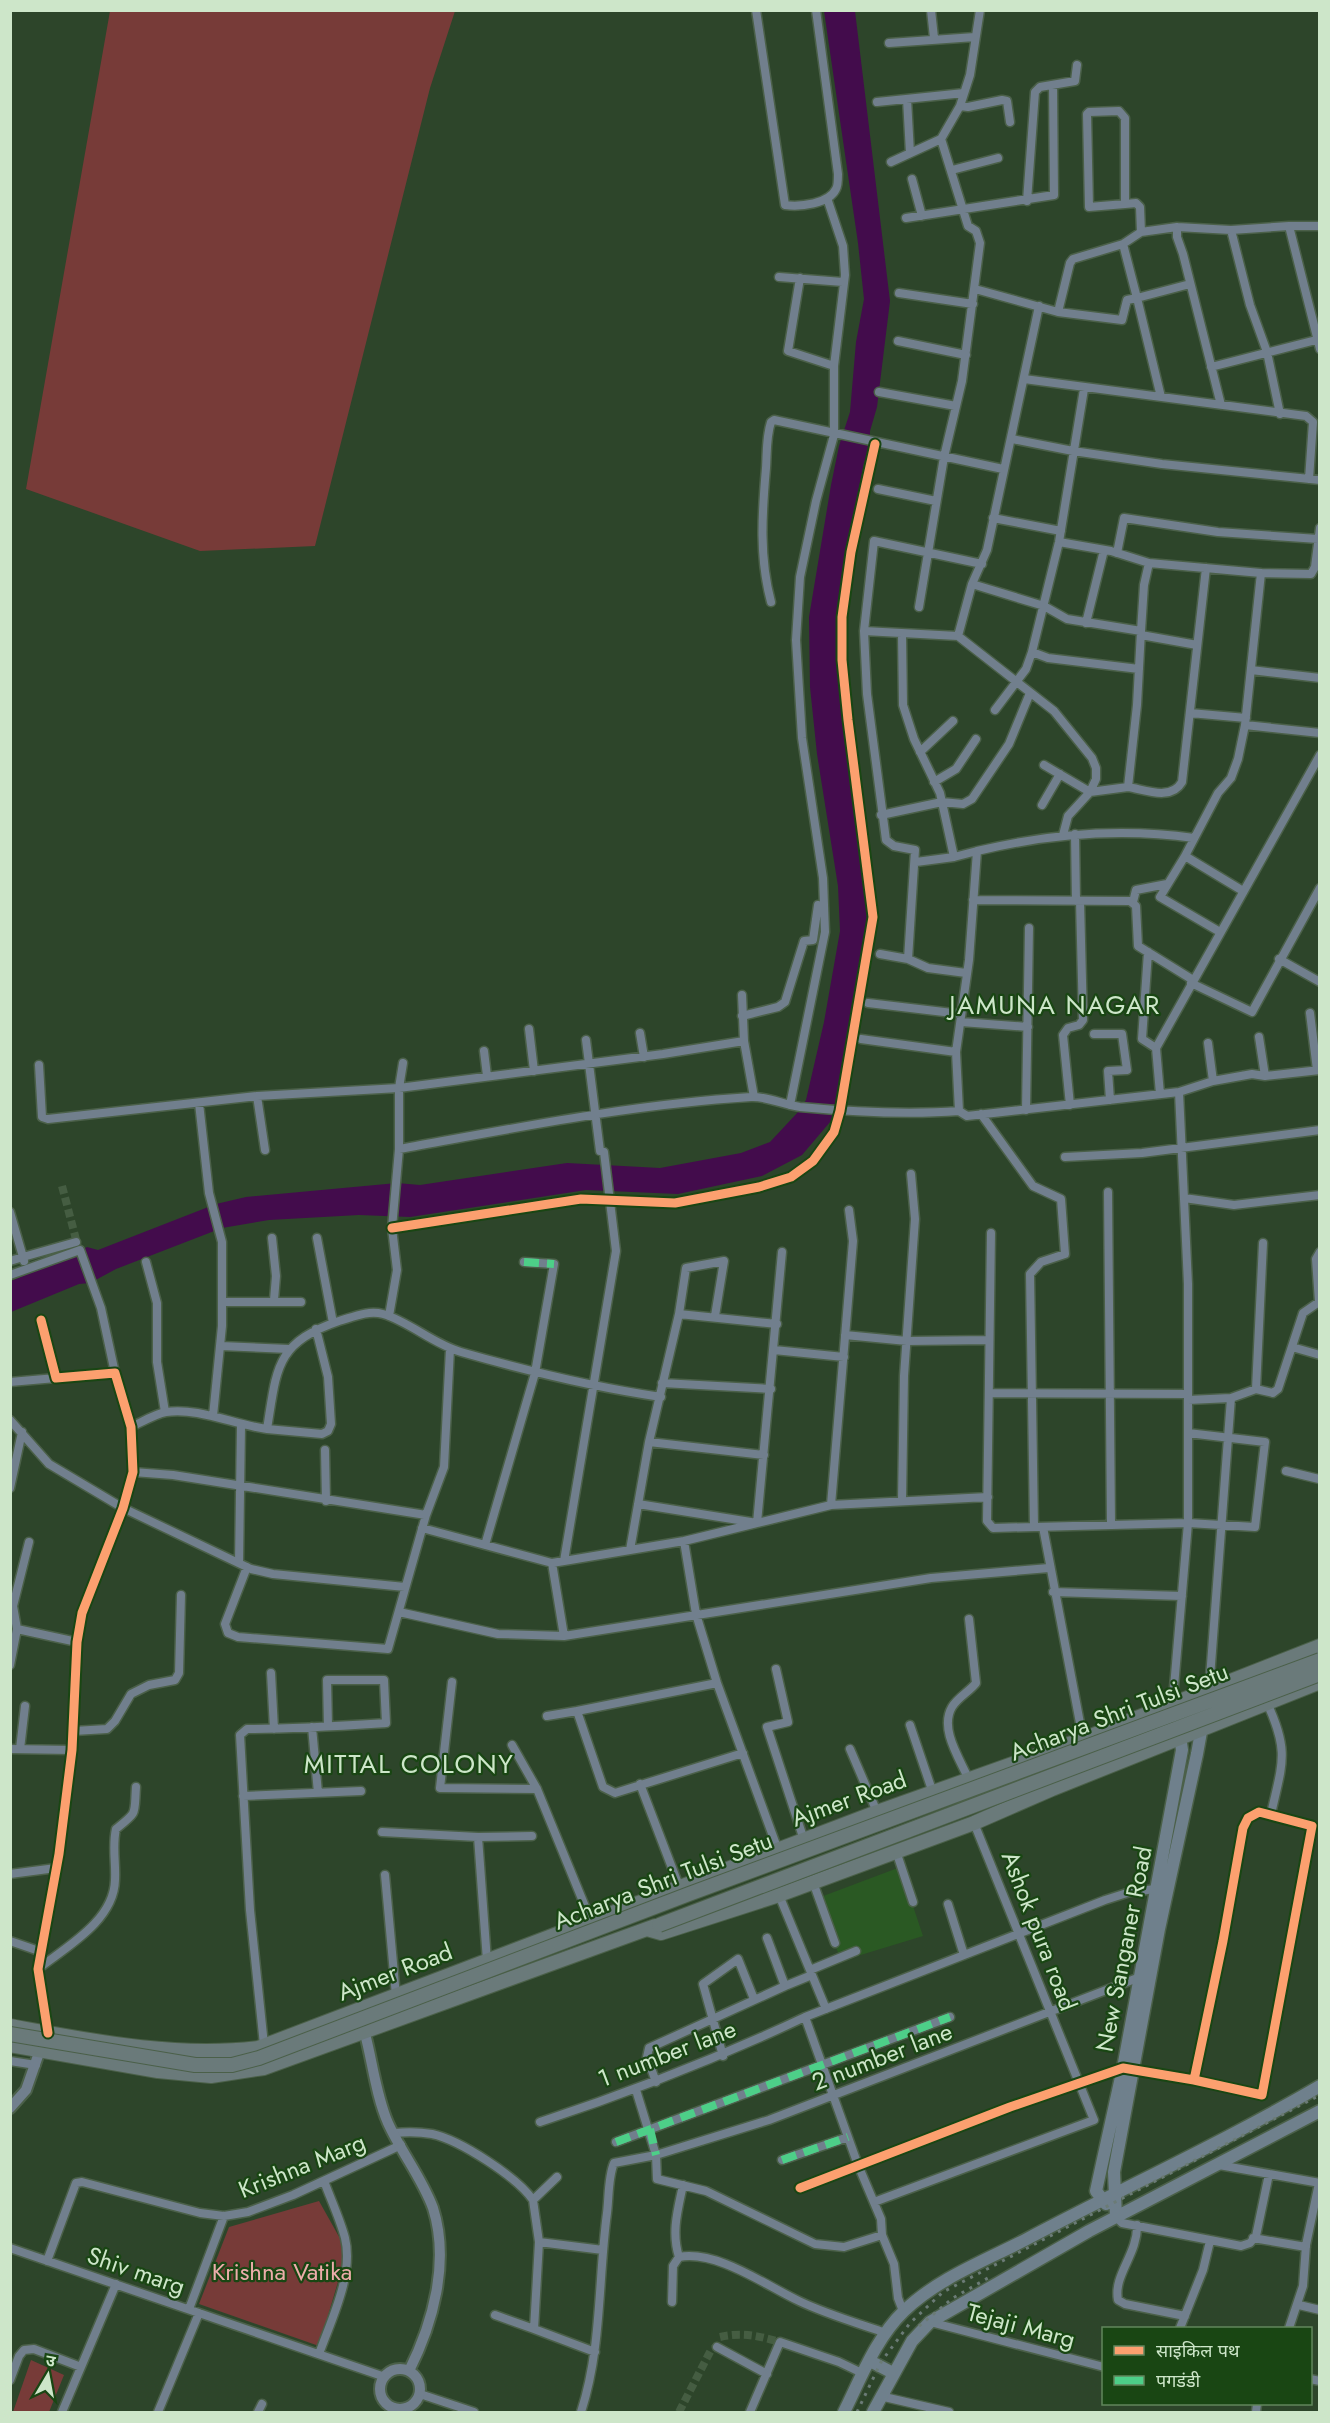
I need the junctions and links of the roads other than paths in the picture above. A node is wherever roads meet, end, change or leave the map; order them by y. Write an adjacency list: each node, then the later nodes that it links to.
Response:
1 (756, 10): 21 (street)
2 (816, 10): 21 (street)
3 (931, 10): 6 (street)
4 (980, 10): 5 (street)
5 (975, 37): 6 (street); 10 (street)
6 (934, 39): 7 (street)
7 (889, 43)
8 (1077, 65): 9 (street)
9 (1053, 86): 22 (street); 22 (street)
10 (964, 93): 11 (street); 13 (street)
11 (907, 99): 12 (street); 16 (street)
12 (877, 102)
13 (960, 106): 14 (street); 15 (street)
14 (1010, 122)
15 (941, 139): 16 (street); 19 (street)
16 (910, 153): 18 (street)
17 (998, 158): 19 (street)
18 (891, 162)
19 (952, 170): 24 (street)
20 (912, 179): 25 (street)
21 (827, 198): 35 (street)
22 (1027, 201): 24 (street)
23 (1125, 204): 23 (street); 31 (street)
24 (963, 208): 25 (street); 37 (street)
25 (922, 216): 26 (street)
26 (906, 218)
27 (1289, 226): 28 (street); 30 (street); 44 (street)
28 (1320, 226)
29 (1177, 227): 30 (street); 31 (street); 36 (street)
30 (1231, 230): 45 (street)
31 (1141, 232): 32 (street)
32 (1123, 244): 39 (street); 42 (street)
33 (779, 277): 34 (street)
34 (800, 278): 35 (street); 47 (street)
35 (843, 282): 47 (street)
36 (1190, 284): 39 (street); 48 (street)
37 (975, 289): 40 (street); 41 (street)
38 (899, 293): 40 (street)
39 (1137, 298): 42 (street); 52 (street)
40 (973, 304): 46 (street)
41 (1039, 306): 42 (street); 49 (street)
42 (1058, 312)
43 (898, 341): 46 (street)
44 (1319, 343): 45 (street)
45 (1267, 352): 48 (street); 55 (street)
46 (966, 355): 54 (street)
47 (834, 366): 56 (street)
48 (1211, 367): 53 (street)
49 (1024, 379): 50 (street); 57 (street)
50 (1084, 388): 52 (street); 59 (street)
51 (879, 392): 54 (street)
52 (1161, 397): 53 (street)
53 (1221, 405): 55 (street)
54 (956, 406): 60 (street)
55 (1280, 414): 62 (street)
56 (834, 435): 58 (street); 79 (street); 167 (street)
57 (1012, 439): 59 (street); 61 (street)
58 (873, 443): 60 (street); 169 (street)
59 (1073, 451): 62 (street); 68 (street)
60 (944, 457): 61 (street); 65 (street)
61 (1003, 469): 66 (street)
62 (1309, 479): 63 (street)
63 (1320, 480)
64 (878, 489): 65 (street)
65 (936, 501): 72 (street)
66 (993, 518): 68 (street); 75 (street)
67 (1320, 528): 69 (street)
68 (1061, 531): 70 (street)
69 (1318, 539): 73 (street); 77 (street)
70 (1059, 542): 71 (street); 80 (street)
71 (1104, 550): 73 (street); 82 (street)
72 (927, 552): 75 (street); 81 (street); 83 (street)
73 (1117, 553): 74 (street)
74 (1149, 563): 76 (street); 84 (street)
75 (982, 564): 78 (street)
76 (1206, 568): 77 (street); 87 (street)
77 (1261, 573): 90 (street)
78 (972, 584): 80 (street); 86 (street)
79 (771, 602)
80 (1044, 606): 82 (street); 88 (street)
81 (919, 607)
82 (1086, 622): 84 (street)
83 (864, 632): 85 (street); 109 (street)
84 (1141, 633): 87 (street); 89 (street)
85 (902, 635): 86 (street); 100 (street)
86 (958, 636): 92 (street)
87 (1197, 645): 95 (street)
88 (1032, 652): 89 (street); 92 (street)
89 (1139, 669): 105 (street)
90 (1251, 670): 91 (street); 97 (street)
91 (1320, 678)
92 (1016, 682): 93 (street); 94 (street)
93 (1030, 693): 106 (street); 107 (street)
94 (995, 710)
95 (1190, 713): 97 (street); 105 (street)
96 (953, 721): 100 (street)
97 (1246, 722): 98 (street); 112 (street)
98 (1320, 733)
99 (976, 740): 104 (street)
100 (920, 753): 104 (street)
101 (1320, 755): 119 (street)
102 (1044, 765): 103 (street)
103 (1060, 774): 106 (street); 108 (street)
104 (934, 782): 107 (street)
105 (1128, 787): 106 (street)
106 (1090, 792): 111 (street)
107 (942, 802): 109 (street); 115 (street)
108 (1041, 805)
109 (881, 815): 116 (street)
110 (1075, 834): 111 (street); 112 (street); 121 (street)
111 (1063, 835): 113 (street)
112 (1194, 838): 114 (street)
113 (977, 851): 115 (street); 120 (street)
114 (1185, 856): 117 (street); 119 (street)
115 (954, 857): 116 (street)
116 (916, 862): 128 (street)
117 (1167, 884): 122 (street); 125 (street)
118 (1320, 888): 129 (street)
119 (1243, 891): 125 (street)
120 (973, 900): 121 (street); 130 (street)
121 (1078, 901): 122 (street); 166 (street)
122 (1133, 902): 126 (street)
123 (818, 904): 136 (street)
124 (1029, 928): 138 (street)
125 (1220, 932): 131 (street)
126 (1148, 952): 131 (street); 147 (street)
127 (880, 954): 128 (street)
128 (908, 959): 130 (street)
129 (1279, 959): 131 (street); 132 (street)
130 (966, 973): 137 (street)
131 (1192, 982): 147 (street)
132 (1320, 982)
133 (742, 995): 136 (street)
134 (868, 1003): 137 (street)
135 (1310, 1013): 154 (street)
136 (742, 1016): 145 (street)
137 (961, 1018): 138 (street); 149 (street)
138 (1028, 1027): 168 (street)
139 (529, 1029): 155 (street)
140 (640, 1033): 150 (street)
141 (1094, 1034): 164 (street)
142 (1259, 1038): 157 (street)
143 (861, 1039): 149 (street)
144 (586, 1040): 152 (street)
145 (744, 1041): 150 (street); 163 (street)
146 (1208, 1043): 158 (street)
147 (1156, 1048): 161 (street)
148 (484, 1051): 156 (street)
149 (956, 1052): 170 (street)
150 (644, 1057): 152 (street)
151 (403, 1063): 159 (street)
152 (589, 1064): 155 (street); 171 (street)
153 (39, 1065): 165 (street)
154 (1318, 1070): 157 (street)
155 (534, 1071): 156 (street)
156 (487, 1076): 159 (street)
157 (1265, 1076): 158 (street)
158 (1213, 1081): 160 (street)
159 (399, 1088): 162 (street); 175 (street)
160 (1179, 1092): 161 (street); 174 (street)
161 (1160, 1094): 164 (street)
162 (257, 1096): 165 (street); 176 (street)
163 (754, 1097): 167 (street); 171 (street)
164 (1110, 1100): 166 (street)
165 (199, 1103): 200 (street)
166 (1070, 1105): 168 (street)
167 (793, 1106): 169 (street)
168 (1026, 1110): 172 (street)
169 (838, 1111): 170 (street); 182 (street)
170 (959, 1111): 172 (street)
171 (596, 1114): 175 (street); 182 (street)
172 (981, 1114): 229 (street)
173 (1320, 1130): 174 (street)
174 (1182, 1148): 177 (street); 181 (street)
175 (399, 1149): 185 (street)
176 (265, 1150)
177 (1065, 1156)
178 (911, 1174): 212 (street)
179 (1108, 1192): 230 (street)
180 (1320, 1195): 181 (street)
181 (1184, 1198): 232 (street)
182 (611, 1201): 185 (street); 225 (street)
183 (849, 1210): 210 (street)
184 (10, 1212): 193 (street)
185 (392, 1228): 205 (street)
186 (991, 1233): 211 (street)
187 (272, 1238): 199 (street)
188 (317, 1238): 207 (street)
189 (1263, 1243): 227 (street)
190 (78, 1246): 193 (street); 197 (street); 220 (street)
191 (782, 1252): 208 (street)
192 (1320, 1252): 202 (street)
193 (23, 1257): 194 (street); 197 (street)
194 (10, 1261)
195 (146, 1262): 234 (street)
196 (524, 1262): 221 (street)
197 (25, 1268): 198 (street)
198 (10, 1275)
199 (274, 1300): 200 (street); 201 (street)
200 (223, 1302): 213 (street)
201 (301, 1302)
202 (1319, 1302): 214 (street)
203 (679, 1314): 204 (street); 204 (street); 224 (street)
204 (715, 1316): 208 (street)
205 (389, 1317): 207 (street); 216 (street)
206 (41, 1320): 222 (street)
207 (333, 1323): 209 (street)
208 (777, 1324): 217 (street)
209 (316, 1329): 215 (street); 239 (street)
210 (845, 1335): 212 (street); 219 (street)
211 (989, 1340): 212 (street); 228 (street)
212 (907, 1341): 252 (street)
213 (221, 1346): 215 (street); 235 (street)
214 (1292, 1347): 218 (street); 227 (street)
215 (289, 1348): 239 (street)
216 (450, 1349): 221 (street); 257 (street)
217 (774, 1350): 219 (street); 226 (street)
218 (1320, 1355)
219 (844, 1358): 255 (street)
220 (115, 1373): 222 (street); 237 (street)
221 (535, 1373): 225 (street); 266 (street)
222 (56, 1378): 223 (street)
223 (10, 1382)
224 (662, 1383): 226 (street); 231 (street)
225 (594, 1387): 231 (street); 268 (street)
226 (771, 1389): 245 (street)
227 (1256, 1389): 233 (street)
228 (989, 1393): 229 (street); 251 (street)
229 (1033, 1393): 230 (street); 262 (street)
230 (1108, 1393): 232 (street); 261 (street)
231 (661, 1397): 243 (street)
232 (1188, 1397): 233 (street); 241 (street)
233 (1231, 1398): 242 (street)
234 (165, 1412): 235 (street); 237 (street)
235 (213, 1416): 238 (street)
236 (10, 1420): 240 (street)
237 (131, 1426): 247 (street)
238 (241, 1426): 239 (street); 249 (street)
239 (267, 1429)
240 (22, 1432): 250 (street); 256 (street)
241 (1188, 1433): 242 (street); 259 (street)
242 (1229, 1439): 260 (street); 260 (street)
243 (649, 1442): 245 (street); 254 (street)
244 (325, 1450): 253 (street)
245 (764, 1455): 258 (street)
246 (1286, 1471): 248 (street)
247 (133, 1472): 249 (street); 256 (street)
248 (1319, 1478)
249 (238, 1486): 253 (street); 270 (street)
250 (10, 1488)
251 (988, 1497): 252 (street); 262 (street)
252 (902, 1500): 255 (street)
253 (326, 1501): 257 (street)
254 (638, 1504): 258 (street); 267 (street)
255 (831, 1505): 258 (street)
256 (123, 1508): 270 (street); 282 (street)
257 (426, 1515): 263 (street)
258 (757, 1523): 264 (street)
259 (1188, 1523): 260 (street); 261 (street); 276 (street)
260 (1223, 1524): 293 (street)
261 (1112, 1525): 262 (street)
262 (1039, 1527): 271 (street)
263 (422, 1528): 266 (street); 273 (street)
264 (684, 1540): 267 (street); 278 (street)
265 (29, 1542): 272 (street)
266 (485, 1545): 269 (street)
267 (630, 1550): 268 (street)
268 (564, 1561): 269 (street)
269 (552, 1563): 281 (street)
270 (243, 1565): 273 (street); 277 (street)
271 (1049, 1568): 274 (street); 278 (street)
272 (13, 1586): 280 (street)
273 (405, 1587): 277 (street)
274 (1053, 1592): 276 (street); 306 (street)
275 (181, 1595): 304 (street)
276 (1182, 1596): 292 (street)
277 (399, 1611): 281 (street)
278 (696, 1614): 281 (street); 291 (street)
279 (969, 1619): 314 (street)
280 (17, 1629): 282 (street); 285 (street)
281 (564, 1636)
282 (77, 1642): 304 (street)
283 (1320, 1646): 293 (highway, Ajmer Road)
284 (1320, 1660): 365 (highway, Acharya Shri Tulsi Setu, bridge)
285 (10, 1665)
286 (776, 1669): 328 (street)
287 (271, 1673): 303 (street)
288 (1320, 1674): 341 (highway, Acharya Shri Tulsi Setu, bridge)
289 (452, 1682): 317 (street)
290 (1320, 1682): 295 (highway, Ajmer Road)
291 (717, 1683): 298 (street); 313 (street)
292 (1174, 1686)
293 (1209, 1691): 294 (highway, Ajmer Road)
294 (1194, 1696): 296 (highway, Ajmer Road); 305 (main road, New Sanganer Road)
295 (1267, 1703): 305 (highway, Ajmer Road); 323 (street)
296 (1172, 1704): 306 (highway, Ajmer Road); 307 (main road, New Sanganer Road)
297 (25, 1706): 310 (street)
298 (577, 1711): 299 (street); 315 (street)
299 (547, 1716)
300 (910, 1725): 320 (street)
301 (328, 1726): 301 (street); 302 (street)
302 (312, 1727): 303 (street); 319 (street)
303 (274, 1729): 321 (street)
304 (74, 1731): 312 (street)
305 (1201, 1732): 307 (highway, Ajmer Road); 373 (main road, New Sanganer Road)
306 (1083, 1739): 314 (highway, Ajmer Road)
307 (1181, 1739): 324 (highway, Ajmer Road); 336 (main road, New Sanganer Road)
308 (512, 1745): 317 (street)
309 (10, 1749): 310 (street)
310 (20, 1749): 312 (street)
311 (850, 1749): 322 (street)
312 (72, 1750): 331 (street)
313 (742, 1753): 315 (street); 329 (street)
314 (969, 1780): 320 (highway, Ajmer Road)
315 (640, 1784): 335 (street)
316 (136, 1787): 350 (street)
317 (537, 1789): 340 (street)
318 (362, 1791): 319 (street)
319 (318, 1793): 321 (street)
320 (933, 1793): 322 (highway, Ajmer Road)
321 (243, 1796): 367 (street)
322 (877, 1812): 328 (highway, Ajmer Road)
323 (1271, 1814): 374 (street); 374 (street)
324 (974, 1823): 330 (highway, Ajmer Road); 342 (street, Ashok pura road)
325 (382, 1832): 327 (street)
326 (532, 1836): 327 (street)
327 (477, 1837): 349 (street)
328 (804, 1840): 329 (highway, Ajmer Road)
329 (778, 1850): 335 (highway, Ajmer Road)
330 (896, 1851): 334 (highway, Ajmer Road); 338 (street)
331 (56, 1868): 332 (street); 346 (street)
332 (10, 1874)
333 (385, 1875): 354 (street)
334 (813, 1882): 337 (highway, Ajmer Road); 345 (street)
335 (679, 1887): 340 (highway, Ajmer Road)
336 (1156, 1889): 342 (street); 352 (main road, New Sanganer Road)
337 (779, 1895): 341 (highway, Ajmer Road); 351 (street)
338 (913, 1902)
339 (948, 1904): 348 (street)
340 (591, 1921): 349 (highway, Ajmer Road)
341 (653, 1927): 363 (highway, Ajmer Road)
342 (1018, 1936): 348 (street); 358 (street, Ashok pura road)
343 (767, 1938): 353 (street)
344 (10, 1941): 346 (street)
345 (835, 1943)
346 (39, 1951): 350 (street)
347 (856, 1951): 351 (street)
348 (964, 1955): 356 (street)
349 (487, 1961): 354 (highway, Ajmer Road)
350 (38, 1969): 364 (street)
351 (811, 1973): 353 (street); 356 (street)
352 (1140, 1977): 358 (street, 2 number lane); 373 (main road, New Sanganer Road)
353 (784, 1986): 355 (street)
354 (396, 1996): 357 (highway, Ajmer Road)
355 (754, 1999): 361 (street); 361 (street)
356 (826, 2009): 359 (street, 1 number lane)
357 (359, 2011): 363 (street); 367 (highway, Ajmer Road)
358 (1049, 2013): 376 (street, Ashok pura road); 379 (street, 2 number lane)
359 (805, 2017): 369 (street, 1 number lane); 372 (street)
360 (950, 2017): 372 (street)
361 (711, 2020): 369 (street); 375 (street)
362 (10, 2026): 364 (highway, Ajmer Road)
363 (364, 2031): 368 (highway, Ajmer Road); 384 (street)
364 (48, 2033): 367 (highway, Ajmer Road)
365 (10, 2034)
366 (10, 2045): 368 (highway, Ajmer Road)
367 (264, 2045)
368 (40, 2050): 371 (street)
369 (723, 2056): 375 (street, 1 number lane)
370 (10, 2061): 371 (street)
371 (36, 2065): 380 (street)
372 (821, 2065): 379 (street); 383 (street)
373 (1129, 2069): 374 (street); 376 (street); 398 (main road, New Sanganer Road); 399 (main road, New Sanganer Road)
374 (1194, 2080)
375 (656, 2082): 378 (street, 1 number lane)
376 (1077, 2082): 390 (street); 401 (street, Ashok pura road)
377 (1320, 2086): 398 (main road)
378 (636, 2090): 382 (street, 1 number lane); 383 (street)
379 (833, 2096): 385 (street); 388 (street, 2 number lane)
380 (10, 2108)
381 (1320, 2111): 391 (main road)
382 (540, 2122)
383 (650, 2129): 386 (street); 388 (street)
384 (394, 2133): 387 (street); 400 (street)
385 (848, 2138): 389 (street); 390 (street)
386 (616, 2142)
387 (401, 2145): 394 (street, Krishna Marg); 434 (street)
388 (656, 2154): 396 (street); 411 (street, 2 number lane)
389 (782, 2160)
390 (858, 2165): 397 (street); 401 (street)
391 (1219, 2165): 392 (street); 403 (main road)
392 (1269, 2174): 395 (street); 406 (street)
393 (556, 2177): 400 (street)
394 (324, 2181): 402 (street, Krishna Marg); 430 (street)
395 (1319, 2183): 409 (street)
396 (683, 2185): 405 (street); 412 (street)
397 (800, 2188)
398 (1114, 2193): 399 (main road); 403 (main road, New Sanganer Road)
399 (1102, 2199): 403 (main road); 419 (main road)
400 (533, 2200): 408 (street)
401 (874, 2202): 405 (street)
402 (224, 2216): 413 (street, Krishna Marg); 417 (street)
403 (1116, 2217): 404 (street); 423 (main road)
404 (1137, 2225): 407 (street); 422 (street)
405 (882, 2235): 419 (street)
406 (1253, 2238): 407 (street); 409 (street)
407 (1210, 2241): 422 (street)
408 (538, 2242): 411 (street); 426 (street)
409 (1306, 2247): 416 (street)
410 (10, 2248): 413 (street, Shiv marg)
411 (603, 2250): 429 (street)
412 (679, 2257): 415 (street); 427 (street)
413 (46, 2261): 414 (street, Shiv marg)
414 (116, 2284): 417 (street, Shiv marg); 433 (street)
415 (672, 2302)
416 (1299, 2305): 418 (street); 425 (street)
417 (189, 2309): 420 (street, Shiv marg)
418 (1320, 2310)
419 (903, 2311): 427 (main road)
420 (199, 2313): 430 (street, Shiv marg); 444 (street)
421 (495, 2315): 426 (street)
422 (1185, 2316): 424 (street)
423 (930, 2322): 432 (street, Tejaji Marg); 435 (main road)
424 (1180, 2327)
425 (1289, 2327)
426 (534, 2329): 429 (street)
427 (886, 2333): 431 (main road)
428 (717, 2347): 436 (street)
429 (595, 2352): 446 (street)
430 (319, 2354): 438 (street, Shiv marg)
431 (870, 2361): 435 (main road); 437 (main road)
432 (1102, 2366)
433 (81, 2367): 439 (street); 443 (street)
434 (409, 2371): 438 (street); 440 (street)
435 (893, 2373): 441 (main road)
436 (766, 2374): 437 (street); 447 (street)
437 (864, 2374): 448 (main road)
438 (385, 2377): 442 (street)
439 (10, 2380)
440 (420, 2394): 442 (street); 445 (street)
441 (880, 2396): 449 (main road); 450 (street)
442 (391, 2410)
443 (62, 2412)
444 (158, 2412)
445 (474, 2412)
446 (581, 2412)
447 (750, 2412)
448 (844, 2412)
449 (873, 2412)
450 (949, 2412)

